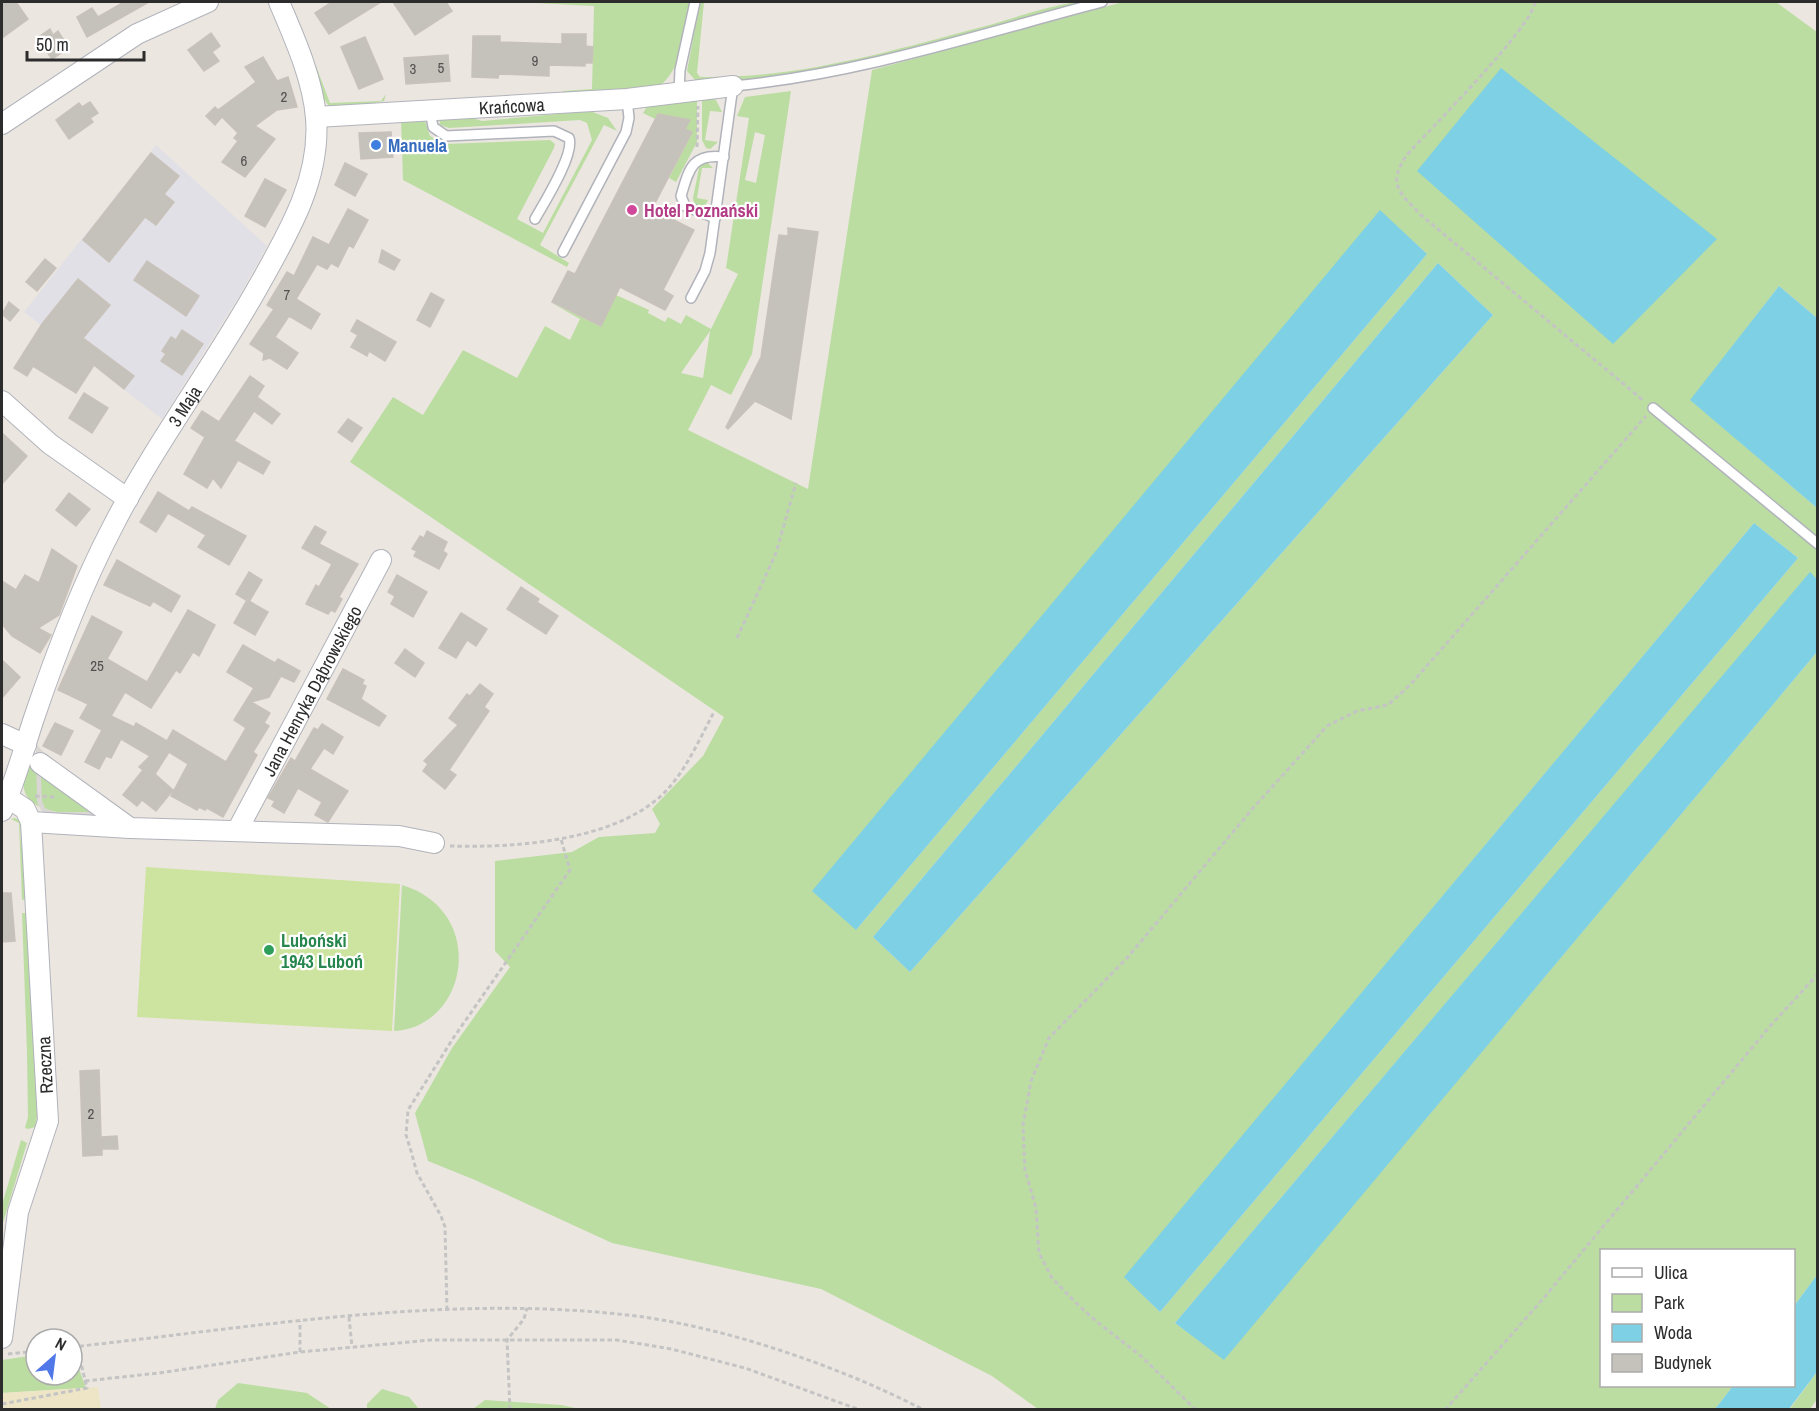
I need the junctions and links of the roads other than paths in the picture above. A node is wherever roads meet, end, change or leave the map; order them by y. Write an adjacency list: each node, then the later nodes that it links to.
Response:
1 (208, 2): 10 (street)
2 (279, 2): 9 (street, 3 Maja)
3 (695, 2): 6 (lane)
4 (1102, 2): 5 (lane)
5 (733, 86): 6 (street, Krańcowa); 11 (lane)
6 (679, 92): 7 (street, Krańcowa)
7 (627, 99): 8 (street, Krańcowa); 14 (lane)
8 (430, 110): 9 (street, Krańcowa); 13 (lane)
9 (316, 117): 18 (street, 3 Maja)
10 (2, 124)
11 (724, 157): 12 (lane); 12 (lane)
12 (715, 218): 15 (lane)
13 (535, 219)
14 (563, 252)
15 (691, 298)
16 (2, 401): 18 (street)
17 (1653, 408): 19 (lane)
18 (128, 499): 22 (street, 3 Maja)
19 (1818, 543)
20 (381, 560): 26 (street, Jana Henryka Dąbrowskiego)
21 (2, 734): 22 (street)
22 (26, 746): 24 (street, 3 Maja)
23 (40, 763): 27 (street)
24 (5, 805): 25 (street)
25 (31, 822): 27 (street); 29 (street, Rzeczna)
26 (240, 826): 27 (street); 28 (street)
27 (130, 828)
28 (434, 843)
29 (2, 1338)

